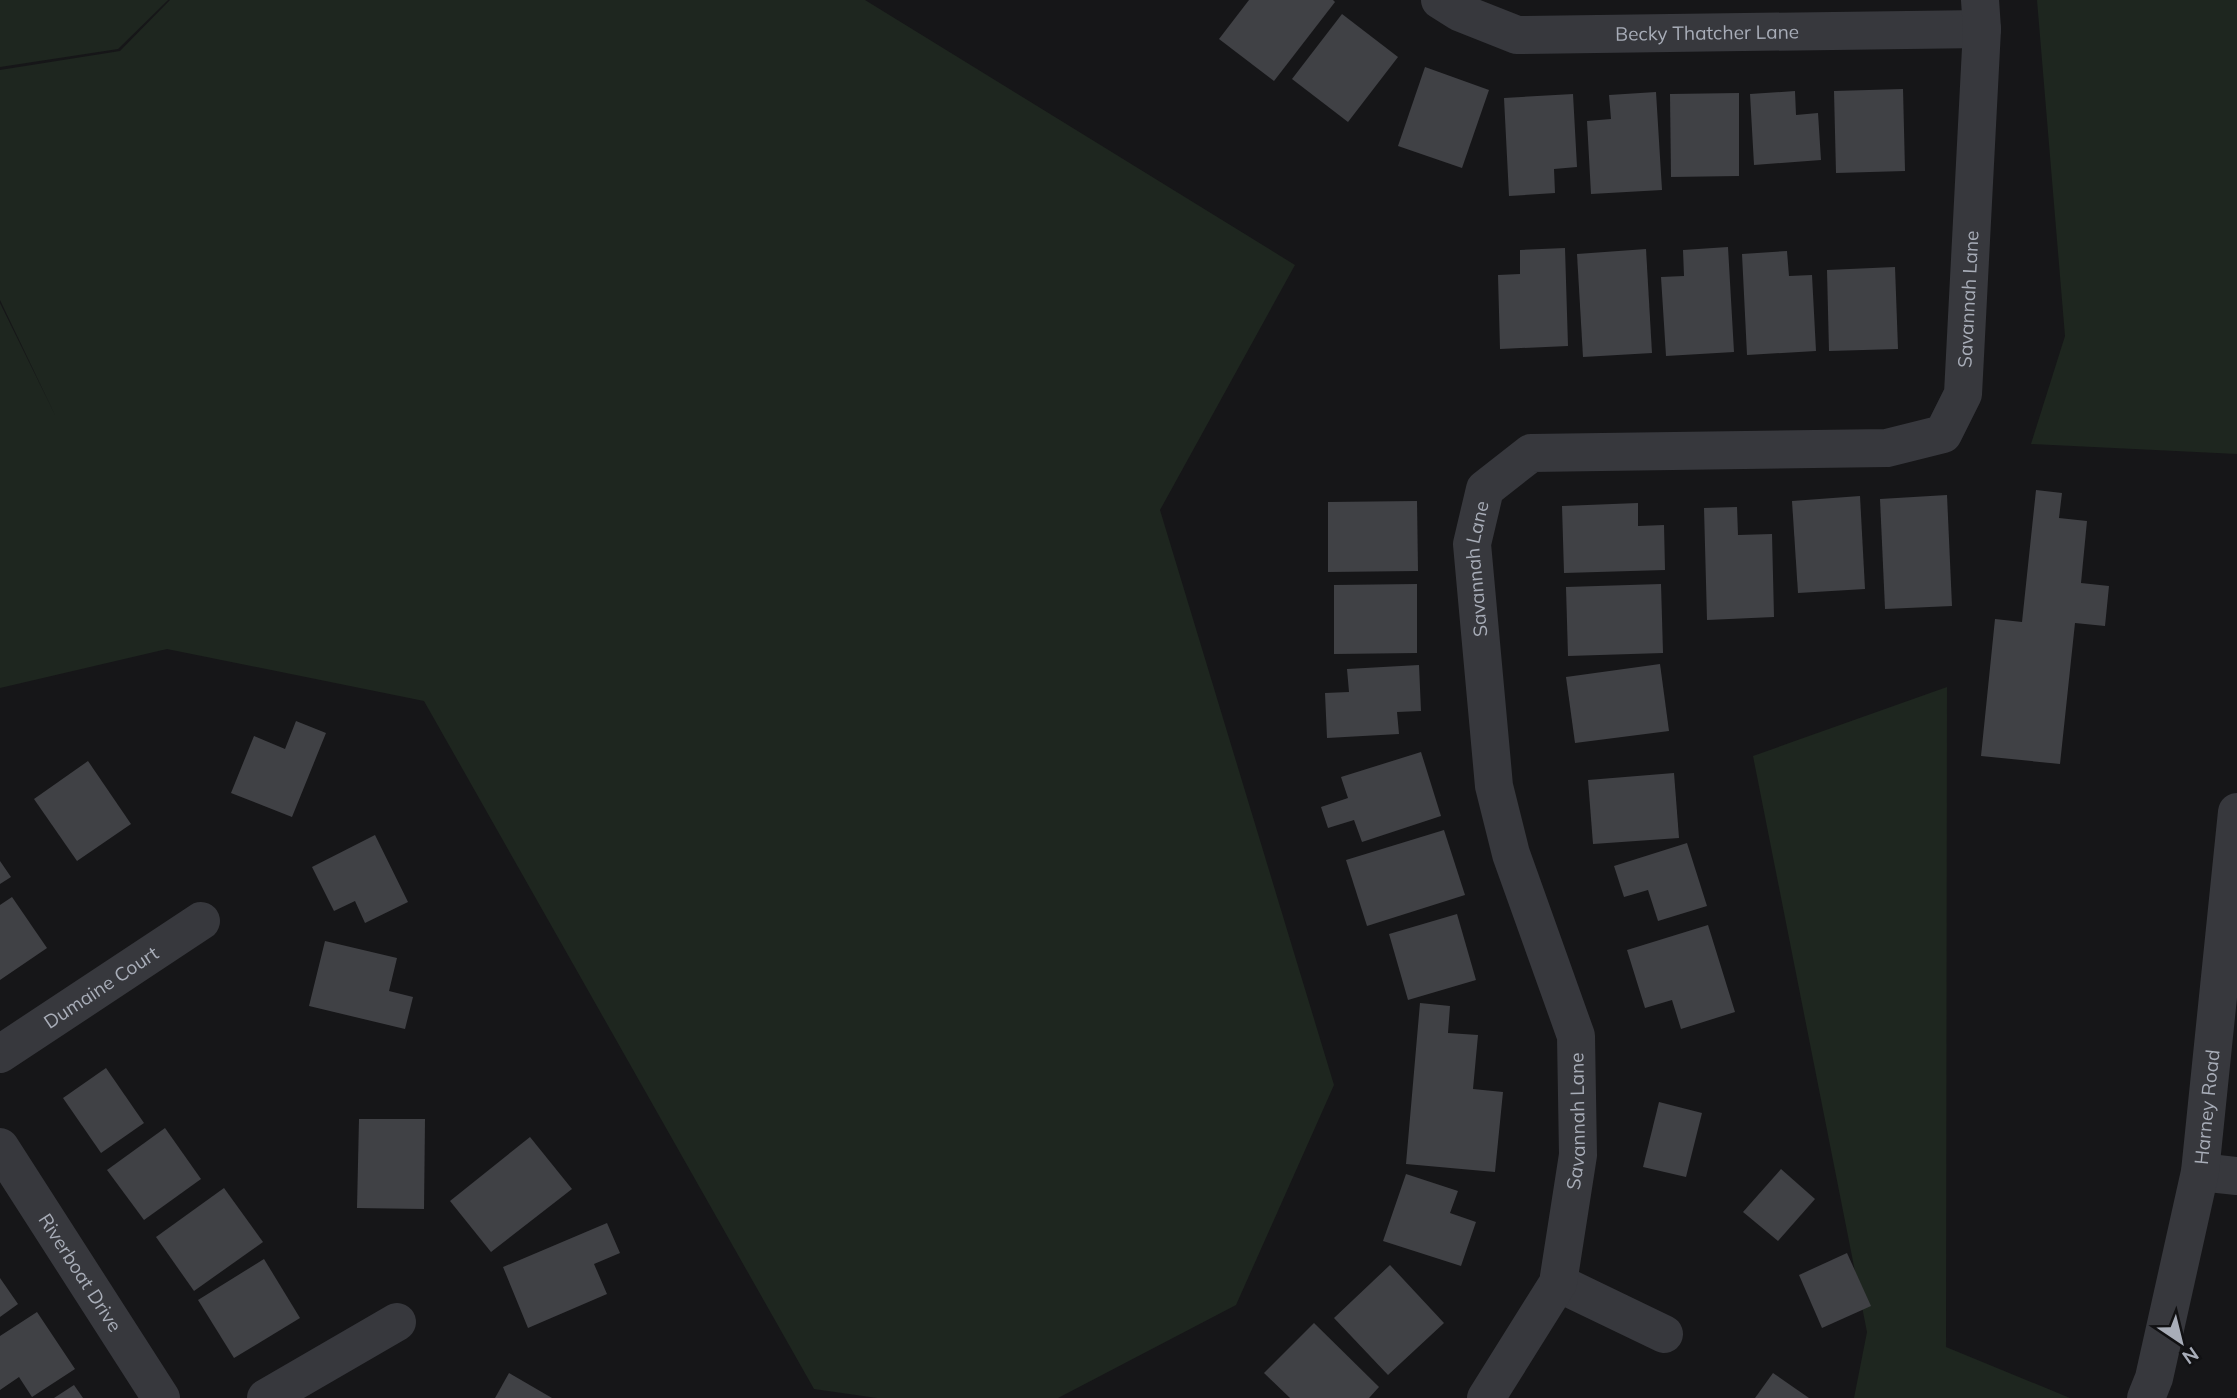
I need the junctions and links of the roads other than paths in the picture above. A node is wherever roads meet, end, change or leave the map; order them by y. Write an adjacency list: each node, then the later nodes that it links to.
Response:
1 (1440, 0): 2 (street, Becky Thatcher Lane)
2 (1981, 15): 8 (street, Savannah Lane)
3 (2237, 812): 7 (street, Harney Road)
4 (201, 920): 5 (street, Dumaine Court)
5 (0, 1054)
6 (0, 1147): 11 (street, Riverboat Drive)
7 (2219, 1174): 14 (street, Harney Road)
8 (1558, 1283): 10 (street); 13 (street, Savannah Lane)
9 (397, 1322): 12 (street)
10 (1664, 1334)
11 (161, 1398)
12 (266, 1398)
13 (1486, 1398)
14 (2146, 1398)

